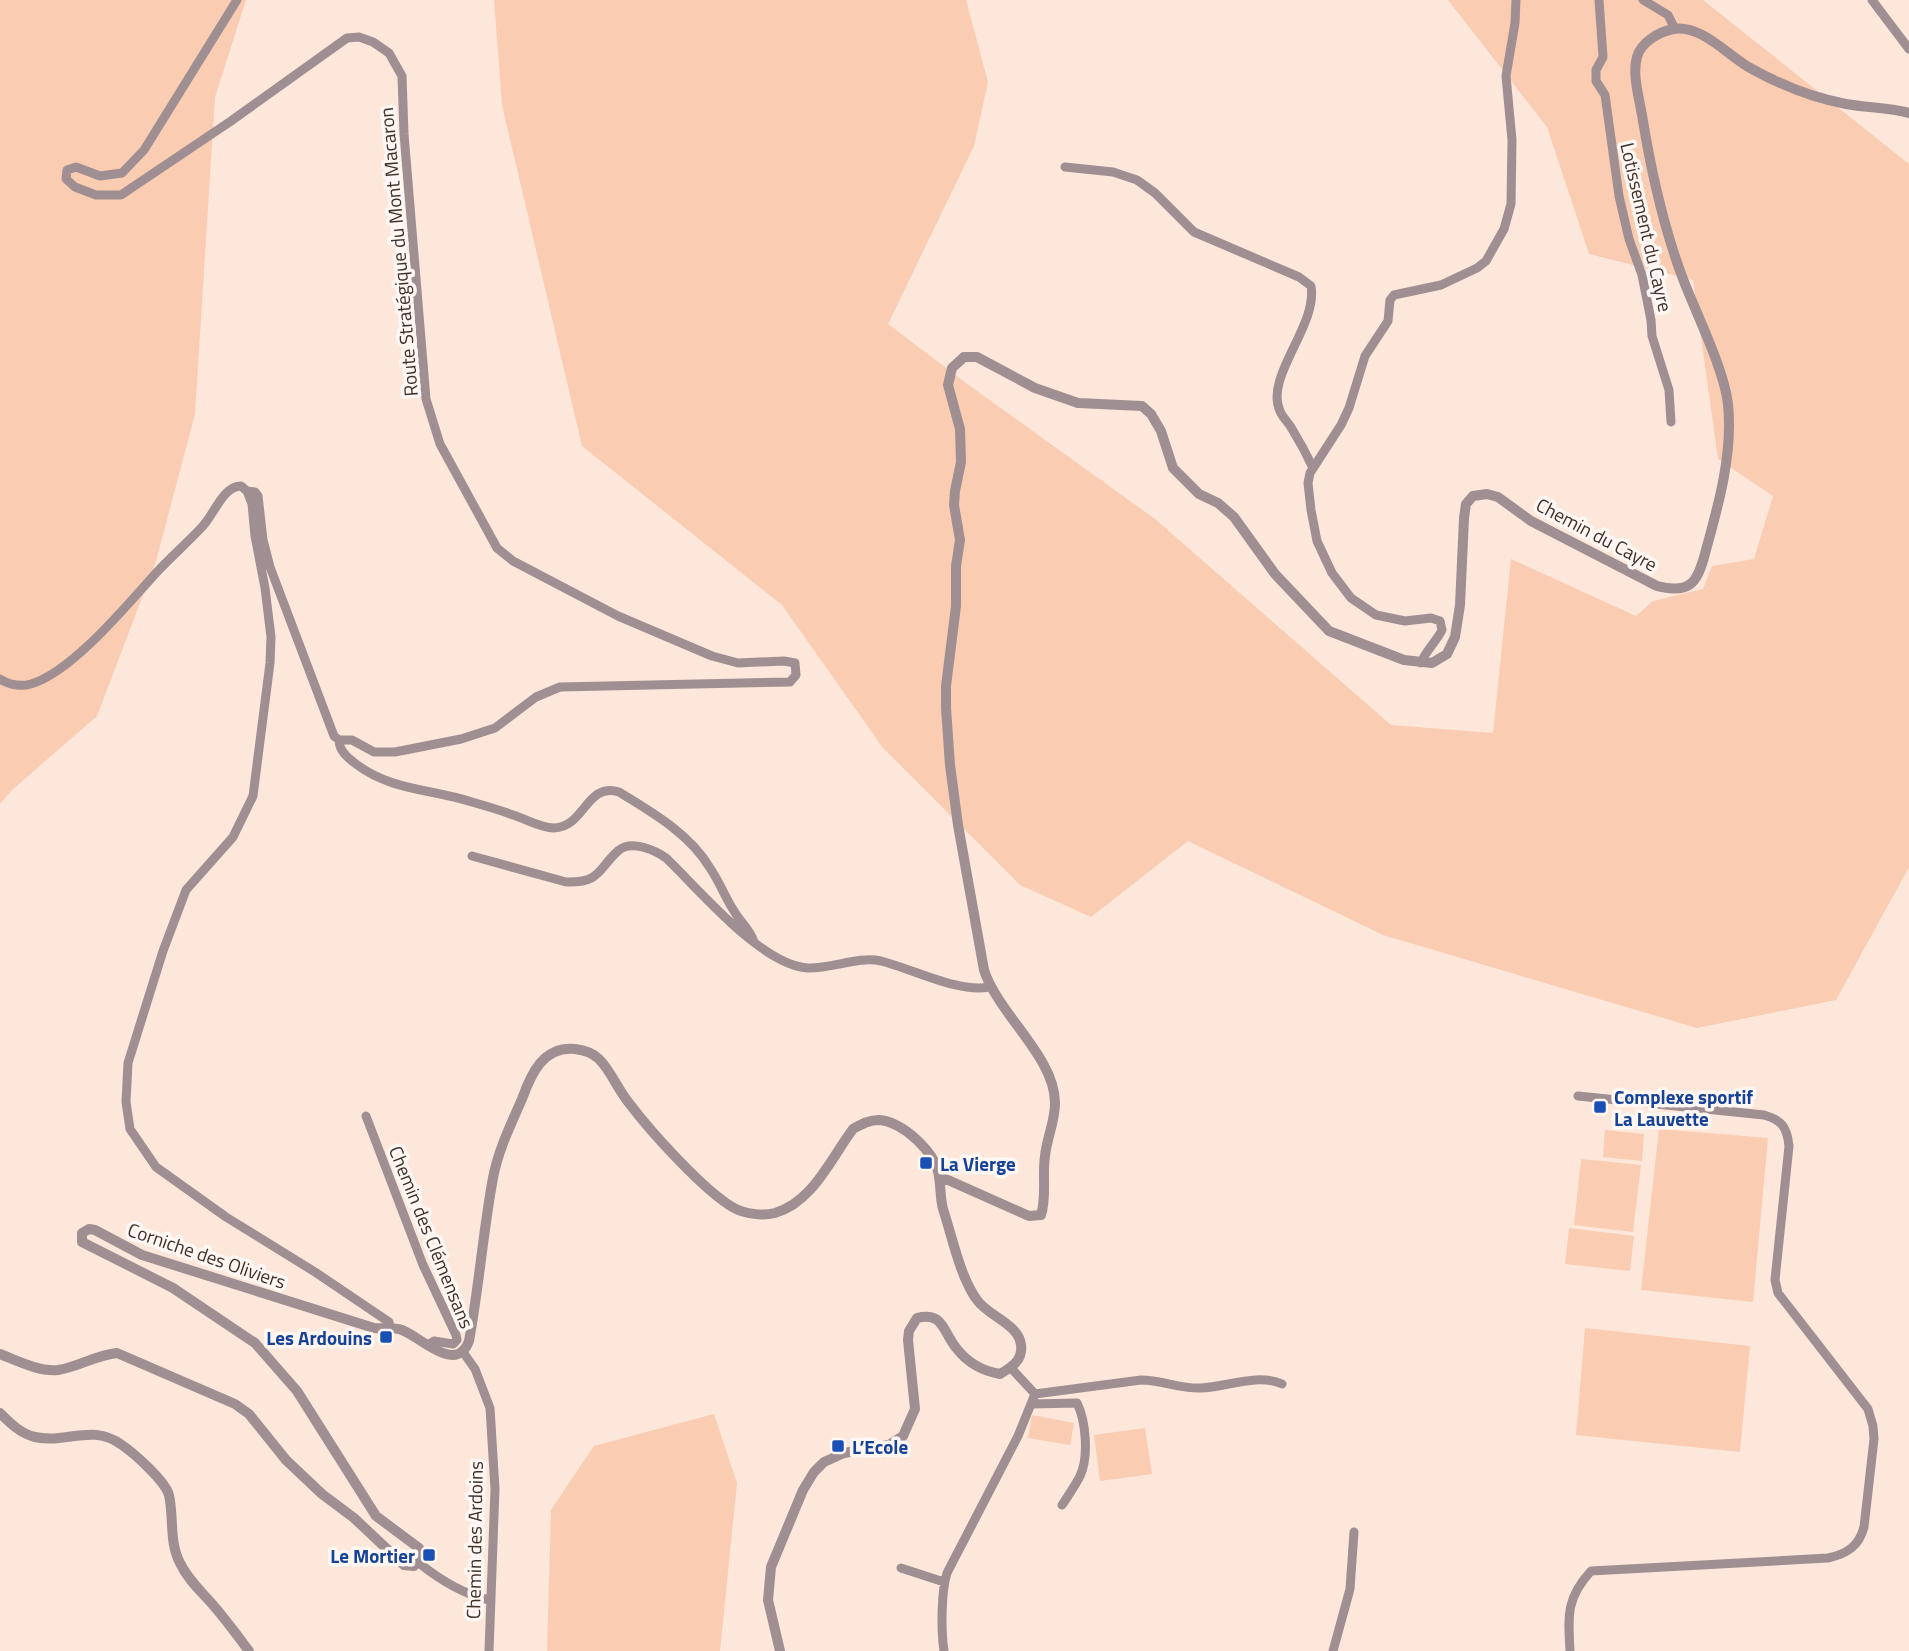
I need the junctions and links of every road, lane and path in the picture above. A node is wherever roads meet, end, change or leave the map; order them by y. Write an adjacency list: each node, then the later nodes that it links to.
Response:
1 (237, 0): 15 (street, Route Stratégique du Mont Macaron)
2 (1516, 0): 11 (street)
3 (1598, 0): 10 (street, Lotissement du Cayre)
4 (1643, 0): 6 (street)
5 (1872, 0): 7 (street)
6 (1675, 29): 8 (street); 13 (street, Chemin du Cayre)
7 (1909, 49)
8 (1909, 113)
9 (1065, 167): 11 (street)
10 (1671, 422)
11 (1313, 468): 13 (street)
12 (247, 491): 14 (street); 15 (street); 22 (street)
13 (1420, 663): 18 (street)
14 (0, 679)
15 (339, 740): 17 (street)
16 (472, 856): 17 (street)
17 (754, 942): 18 (street)
18 (989, 987): 21 (street)
19 (1578, 1096): 41 (street)
20 (366, 1116): 23 (street, Chemin des Clémensans)
21 (939, 1176): 24 (street); 26 (street)
22 (390, 1328): 23 (street, Corniche des Oliviers); 32 (street, Corniche des Oliviers)
23 (428, 1345): 24 (street, Corniche des Oliviers)
24 (463, 1352): 35 (street, Chemin des Ardoins)
25 (0, 1354): 32 (street)
26 (1011, 1368): 28 (street); 38 (street)
27 (1282, 1384): 28 (street)
28 (1034, 1399): 30 (street); 34 (street)
29 (0, 1413): 36 (street)
30 (1062, 1505)
31 (1354, 1532): 40 (street)
32 (419, 1563): 35 (street)
33 (901, 1568): 34 (street)
34 (944, 1582): 39 (street)
35 (489, 1601): 37 (street, Chemin des Ardoins)
36 (249, 1651)
37 (489, 1651)
38 (780, 1651)
39 (944, 1651)
40 (1333, 1651)
41 (1570, 1651)

